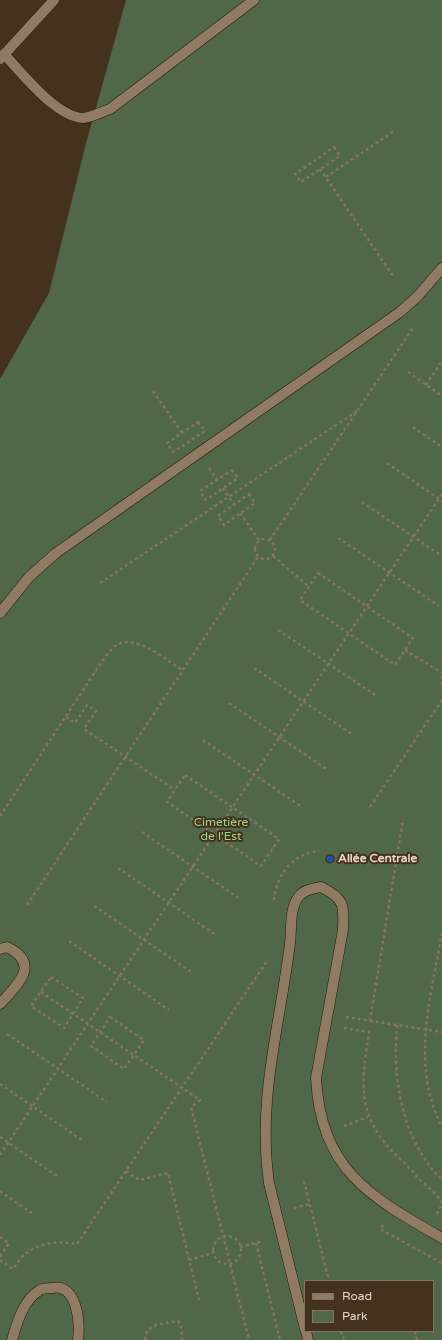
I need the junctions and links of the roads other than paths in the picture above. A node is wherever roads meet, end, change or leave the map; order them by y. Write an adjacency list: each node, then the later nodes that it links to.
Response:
1 (54, 0): 3 (street)
2 (254, 0): 3 (street)
3 (2, 56)
4 (442, 268): 5 (street)
5 (0, 613)
6 (0, 949): 7 (street)
7 (0, 1004)
8 (442, 1238): 9 (street)
9 (304, 1326)
10 (12, 1340): 11 (street)
11 (78, 1340)

